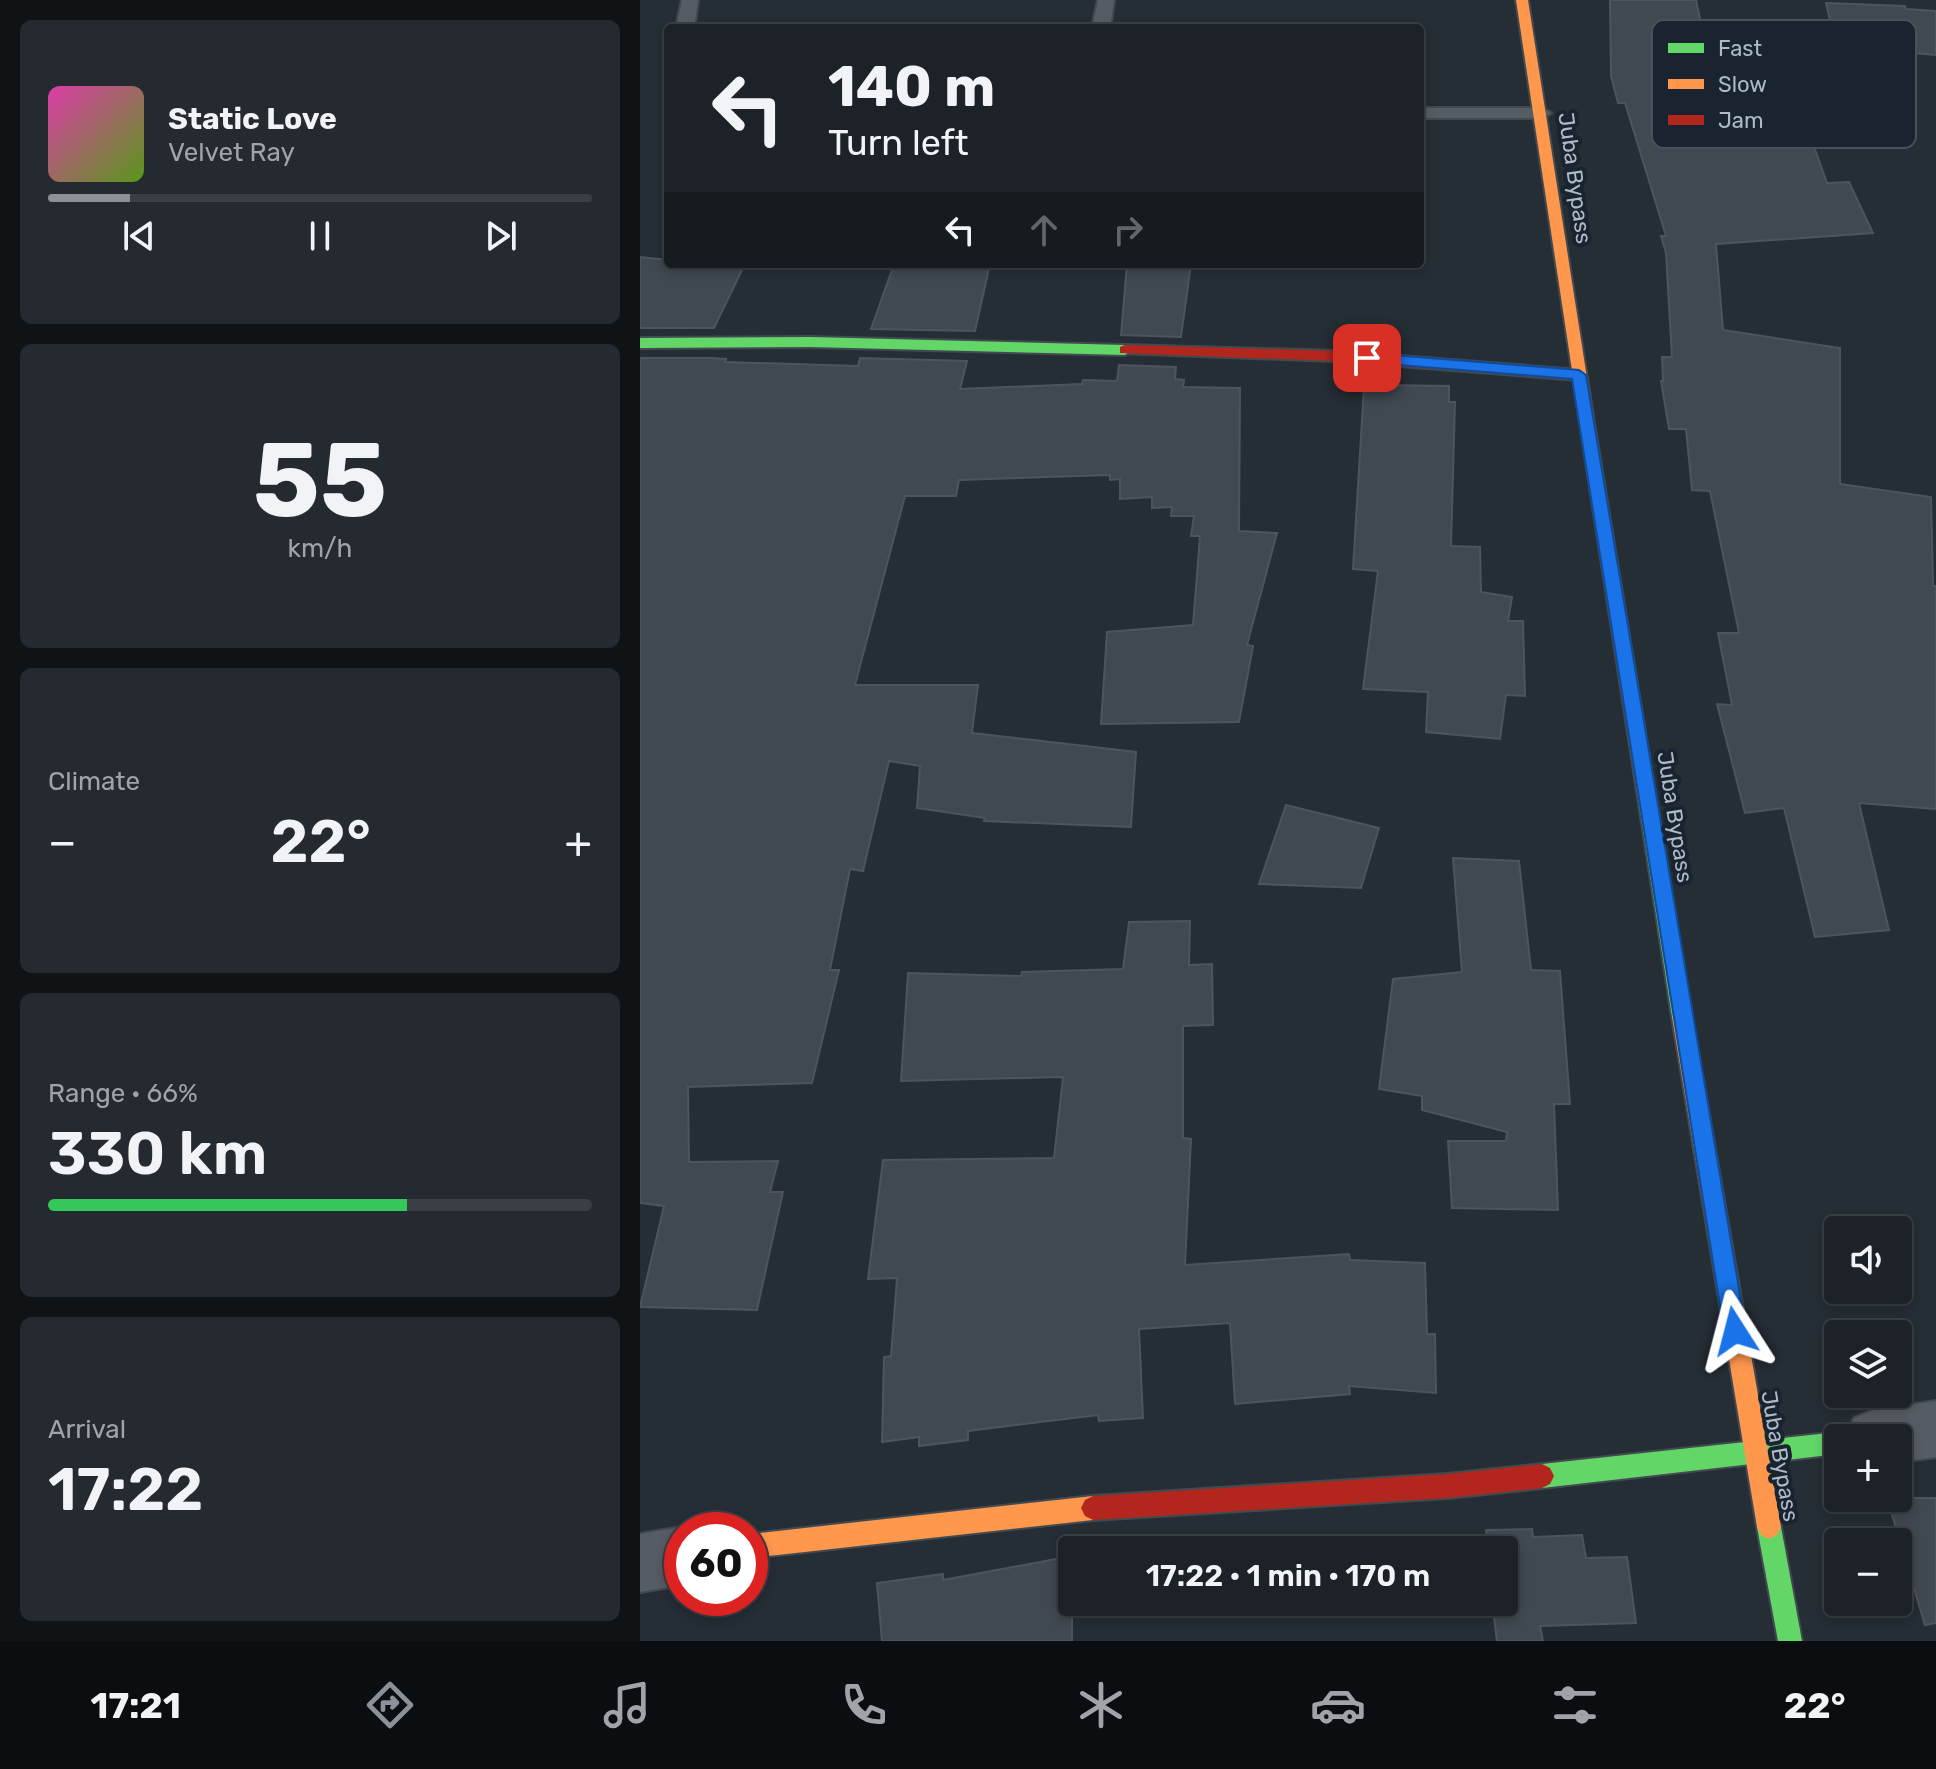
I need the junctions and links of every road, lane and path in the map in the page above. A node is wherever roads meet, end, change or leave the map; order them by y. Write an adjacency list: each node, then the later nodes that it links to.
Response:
1 (690, 0): 4 (lane)
2 (1106, 0): 5 (lane)
3 (1522, 0): 7 (main road, Juba Bypass)
4 (686, 24)
5 (1102, 24)
6 (1424, 113): 7 (lane)
7 (1542, 113): 9 (main road, Juba Bypass)
8 (640, 343): 9 (main road)
9 (1579, 375): 13 (main road, Juba Bypass)
10 (1936, 1429): 11 (street)
11 (1912, 1432)
12 (1824, 1445): 13 (main road)
13 (1755, 1454): 14 (main road); 17 (main road, Juba Bypass)
14 (768, 1544)
15 (664, 1559): 16 (street)
16 (640, 1563)
17 (1790, 1641)

